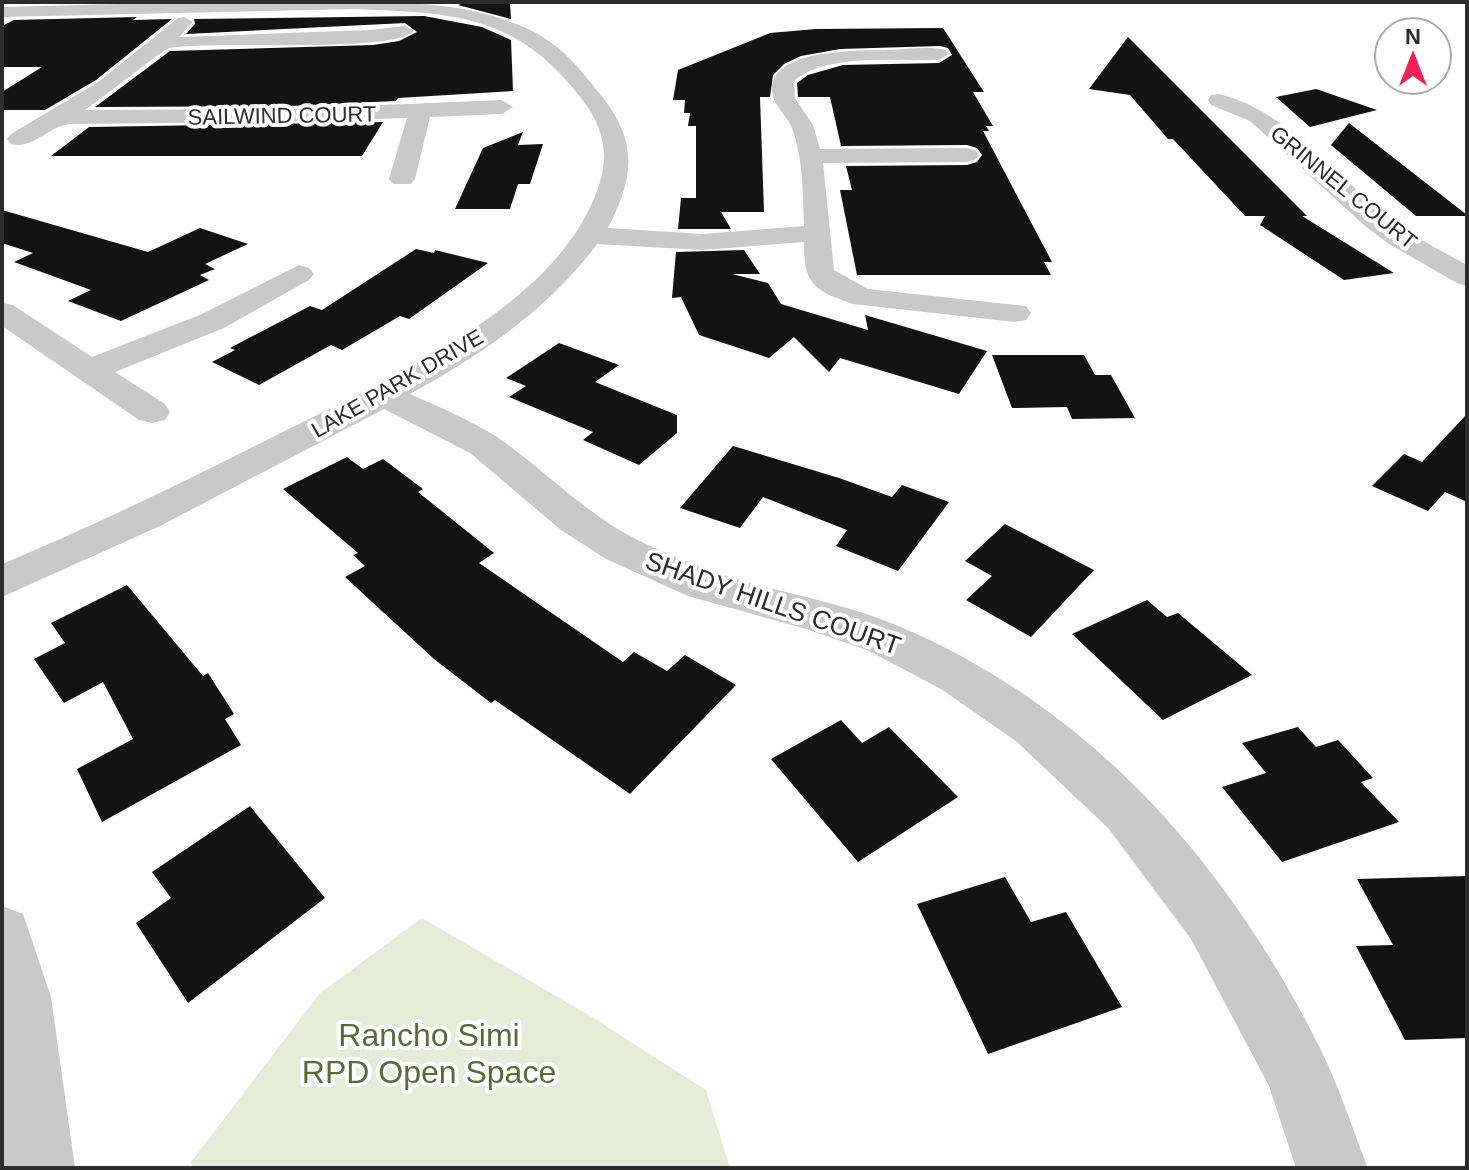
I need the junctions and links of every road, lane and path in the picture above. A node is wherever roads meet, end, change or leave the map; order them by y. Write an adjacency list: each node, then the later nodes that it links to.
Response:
1 (18, 2): 4 (street)
2 (433, 4): 3 (street, LAKE PARK DRIVE); 17 (street, LAKE PARK DRIVE)
3 (200, 7): 4 (street, LAKE PARK DRIVE); 6 (street)
4 (2, 10)
5 (405, 31): 6 (street)
6 (162, 43): 11 (street)
7 (939, 54): 14 (street)
8 (1219, 100): 19 (street, GRINNEL COURT)
9 (502, 107): 10 (street, SAILWIND COURT)
10 (420, 111): 11 (street, SAILWIND COURT); 15 (street)
11 (61, 117): 12 (street)
12 (19, 139)
13 (967, 155): 14 (street)
14 (810, 156): 16 (street)
15 (402, 179)
16 (818, 233): 17 (street); 21 (street)
17 (590, 235): 23 (street, LAKE PARK DRIVE)
18 (299, 274): 22 (street)
19 (1467, 277)
20 (2, 312): 22 (street)
21 (1015, 313)
22 (92, 369): 24 (street)
23 (382, 395): 25 (street, LAKE PARK DRIVE); 28 (street, SHADY HILLS COURT)
24 (152, 412)
25 (2, 582)
26 (2, 935): 27 (street)
27 (39, 1168)
28 (1332, 1168)

